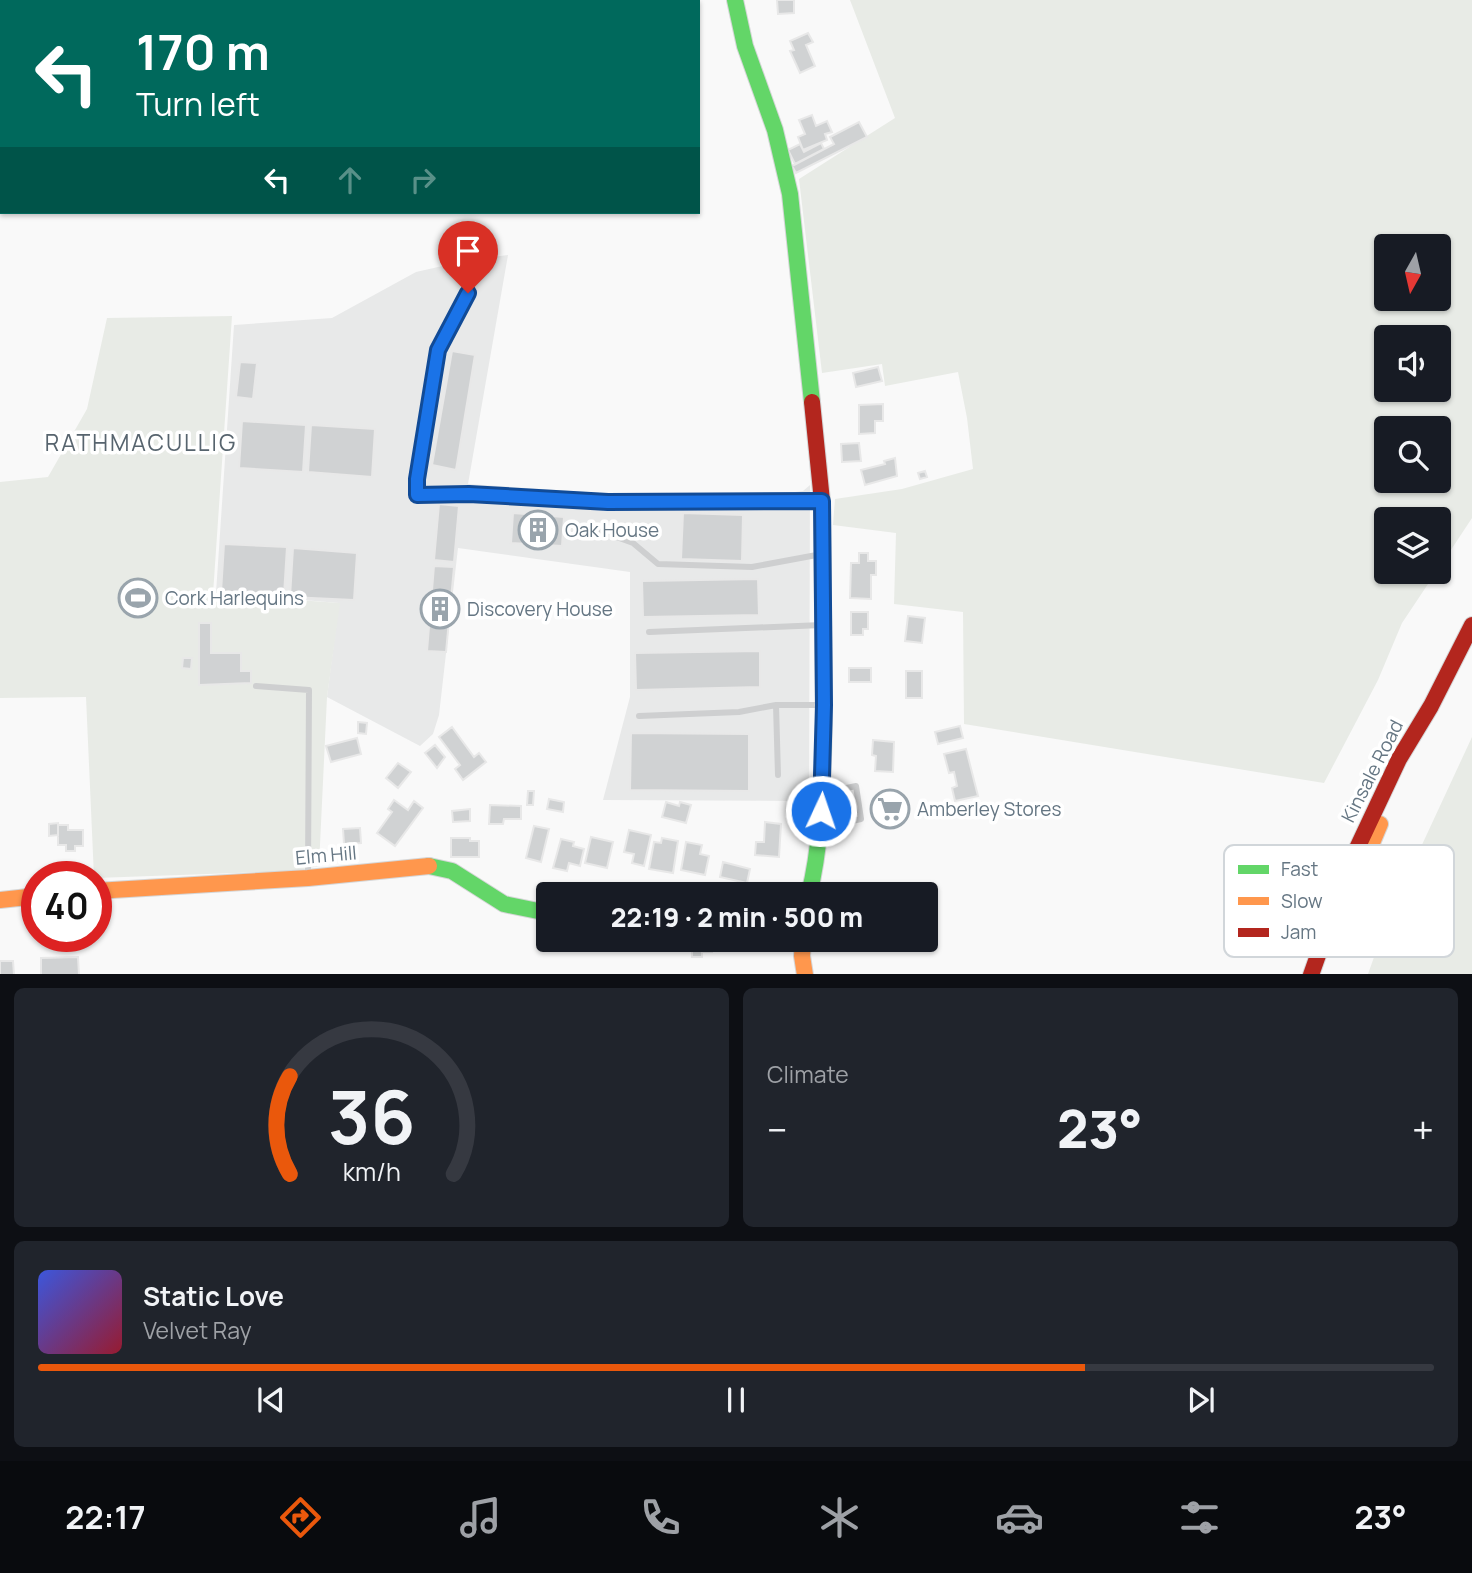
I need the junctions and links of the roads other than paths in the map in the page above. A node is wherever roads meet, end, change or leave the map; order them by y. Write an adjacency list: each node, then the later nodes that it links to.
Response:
1 (735, 0): 3 (street)
2 (478, 274): 3 (lane)
3 (822, 501): 5 (street)
4 (576, 530): 5 (lane)
5 (822, 554): 6 (street)
6 (823, 625): 8 (lane); 11 (street)
7 (1472, 625): 12 (street, Kinsale Road)
8 (649, 632)
9 (256, 686): 19 (lane)
10 (776, 705): 11 (lane); 13 (lane); 14 (lane)
11 (824, 705): 15 (street)
12 (1431, 706): 17 (street, Kinsale Road); 18 (street, Kinsale Road)
13 (639, 716)
14 (778, 775)
15 (822, 794): 16 (street); 16 (lane)
16 (820, 828): 20 (street)
17 (1359, 845)
18 (1370, 845)
19 (308, 878): 21 (street, Elm Hill); 24 (street, Elm Hill)
20 (811, 882)
21 (112, 890)
22 (21, 898): 23 (street)
23 (0, 900)
24 (536, 912)
25 (802, 952): 28 (street)
26 (1317, 957): 29 (street, Kinsale Road)
27 (1327, 957): 30 (street, Kinsale Road)
28 (805, 974)
29 (1311, 974)
30 (1321, 974)

